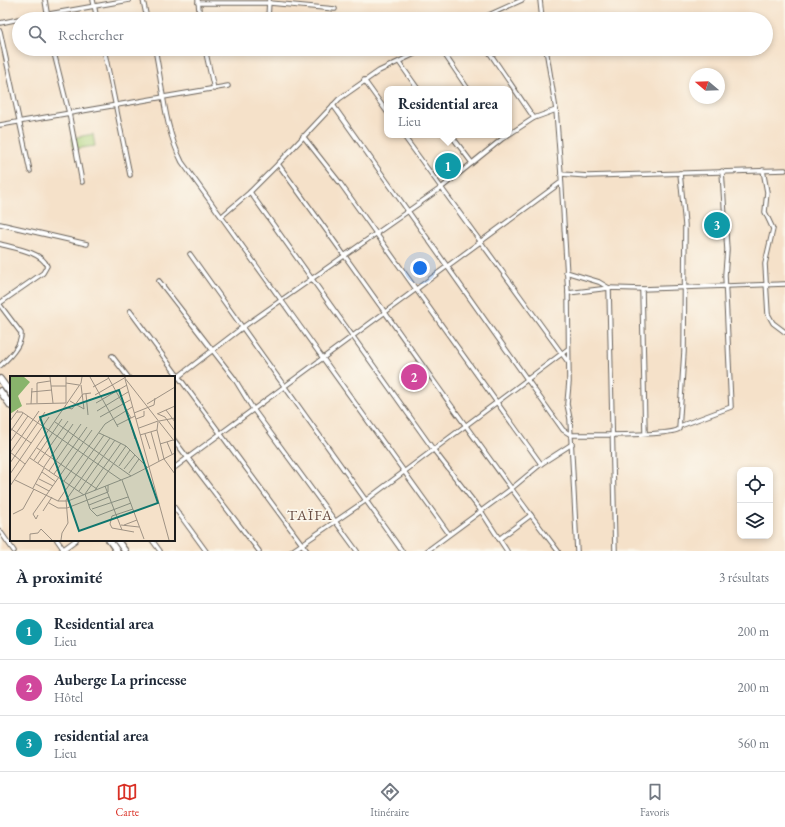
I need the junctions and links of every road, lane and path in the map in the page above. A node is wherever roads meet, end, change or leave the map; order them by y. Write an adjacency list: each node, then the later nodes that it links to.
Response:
1 (45, 0): 11 (street)
2 (93, 0): 9 (street)
3 (129, 0): 9 (street)
4 (143, 0): 14 (street)
5 (522, 0): 17 (street)
6 (540, 0): 18 (street)
7 (198, 1): 8 (street); 15 (street)
8 (270, 1): 10 (street); 16 (street)
9 (94, 6): 12 (street); 13 (street)
10 (335, 9)
11 (47, 12)
12 (59, 12)
13 (95, 12)
14 (146, 12)
15 (199, 12)
16 (269, 12)
17 (495, 12)
18 (541, 12)
19 (12, 21): 20 (street)
20 (0, 23)
21 (0, 30): 43 (street)
22 (55, 56): 41 (street)
23 (106, 56): 37 (street)
24 (155, 56): 36 (street)
25 (207, 56): 35 (street)
26 (410, 56): 30 (street)
27 (446, 56): 34 (street)
28 (492, 56): 42 (street)
29 (547, 56): 40 (street)
30 (398, 62): 31 (street); 33 (street)
31 (364, 80): 38 (street); 39 (street)
32 (228, 86): 35 (street)
33 (416, 86)
34 (466, 86)
35 (214, 89): 36 (street)
36 (164, 97): 37 (street); 64 (street)
37 (116, 104): 41 (street); 58 (street)
38 (332, 105): 46 (street); 63 (street)
39 (384, 108)
40 (556, 110): 42 (street); 57 (street)
41 (69, 113): 43 (street); 59 (street)
42 (534, 118): 45 (street)
43 (21, 122): 44 (street); 54 (street)
44 (0, 125)
45 (512, 132)
46 (303, 136): 51 (street); 66 (street)
47 (405, 138): 61 (street)
48 (454, 138): 50 (street)
49 (502, 139): 50 (street)
50 (472, 163): 61 (street)
51 (278, 164): 62 (street); 71 (street)
52 (763, 170): 53 (street); 55 (street); 77 (street)
53 (785, 170)
54 (30, 171)
55 (722, 171): 56 (street); 78 (street)
56 (680, 173): 57 (street); 80 (street)
57 (561, 174): 60 (street)
58 (130, 175)
59 (82, 182)
60 (560, 183): 67 (street); 73 (street)
61 (441, 188): 63 (street); 67 (street)
62 (250, 192): 64 (street); 74 (street)
63 (408, 210): 66 (street); 72 (street)
64 (222, 216): 84 (street)
65 (0, 224): 69 (street)
66 (376, 233): 71 (street); 81 (street)
67 (482, 243): 72 (street); 93 (street)
68 (0, 244): 85 (street)
69 (88, 244)
70 (190, 254): 88 (street)
71 (346, 255): 74 (street); 87 (street)
72 (447, 266): 81 (street); 102 (street)
73 (566, 272): 79 (street); 83 (street)
74 (313, 279): 84 (street); 90 (street)
75 (159, 281): 92 (street)
76 (785, 284): 77 (street)
77 (766, 285): 78 (street); 89 (street)
78 (726, 286): 80 (street); 110 (street)
79 (609, 288): 82 (street); 83 (street); 113 (street)
80 (684, 288): 82 (street); 110 (street)
81 (417, 289): 87 (street); 106 (street)
82 (642, 289): 111 (street)
83 (568, 293): 91 (street)
84 (282, 301): 88 (street); 95 (street)
85 (0, 304): 97 (street)
86 (130, 311): 99 (street)
87 (386, 313): 90 (street); 109 (street)
88 (242, 327): 92 (street); 103 (street)
89 (785, 332)
90 (354, 336): 95 (street); 117 (street)
91 (568, 349): 93 (street); 96 (street)
92 (212, 351): 99 (street); 108 (street)
93 (561, 355): 96 (street); 102 (street)
94 (112, 356): 98 (street)
95 (324, 359): 103 (street); 121 (street)
96 (568, 362): 114 (street)
97 (0, 366)
98 (127, 376)
99 (178, 377): 101 (street); 112 (street)
100 (0, 379): 105 (highway)
101 (175, 379)
102 (528, 380): 106 (street); 114 (street)
103 (284, 388): 108 (street); 123 (street)
104 (0, 391): 107 (highway)
105 (10, 393)
106 (497, 403): 109 (street); 119 (street)
107 (10, 405)
108 (253, 409): 112 (street); 127 (street)
109 (467, 426): 117 (street); 122 (street)
110 (680, 426): 111 (street)
111 (645, 433): 113 (street)
112 (222, 434): 118 (street); 136 (street)
113 (613, 434): 114 (street); 152 (street)
114 (571, 435): 116 (street)
115 (175, 441): 118 (street)
116 (572, 444): 119 (street); 151 (street)
117 (433, 449): 121 (street); 125 (street)
118 (187, 458): 120 (street); 143 (street)
119 (541, 464): 122 (street)
120 (175, 467)
121 (405, 471): 123 (street); 129 (street)
122 (511, 489): 125 (street); 126 (street)
123 (365, 501): 127 (street); 147 (street)
124 (175, 508): 142 (street)
125 (481, 511): 129 (street); 130 (street)
126 (531, 515): 130 (street); 150 (street)
127 (335, 522): 136 (street); 146 (street)
128 (0, 531): 138 (street)
129 (450, 534): 148 (street)
130 (498, 539): 149 (street)
131 (58, 541): 137 (street)
132 (75, 541): 137 (street)
133 (110, 541): 139 (highway)
134 (118, 541): 140 (highway)
135 (153, 541): 141 (street)
136 (302, 544): 144 (street); 145 (street)
137 (63, 550)
138 (14, 551)
139 (117, 551)
140 (125, 551)
141 (160, 551)
142 (206, 551)
143 (259, 551)
144 (292, 551)
145 (307, 551)
146 (357, 551)
147 (402, 551)
148 (427, 551)
149 (507, 551)
150 (558, 551)
151 (578, 551)
152 (616, 551)

